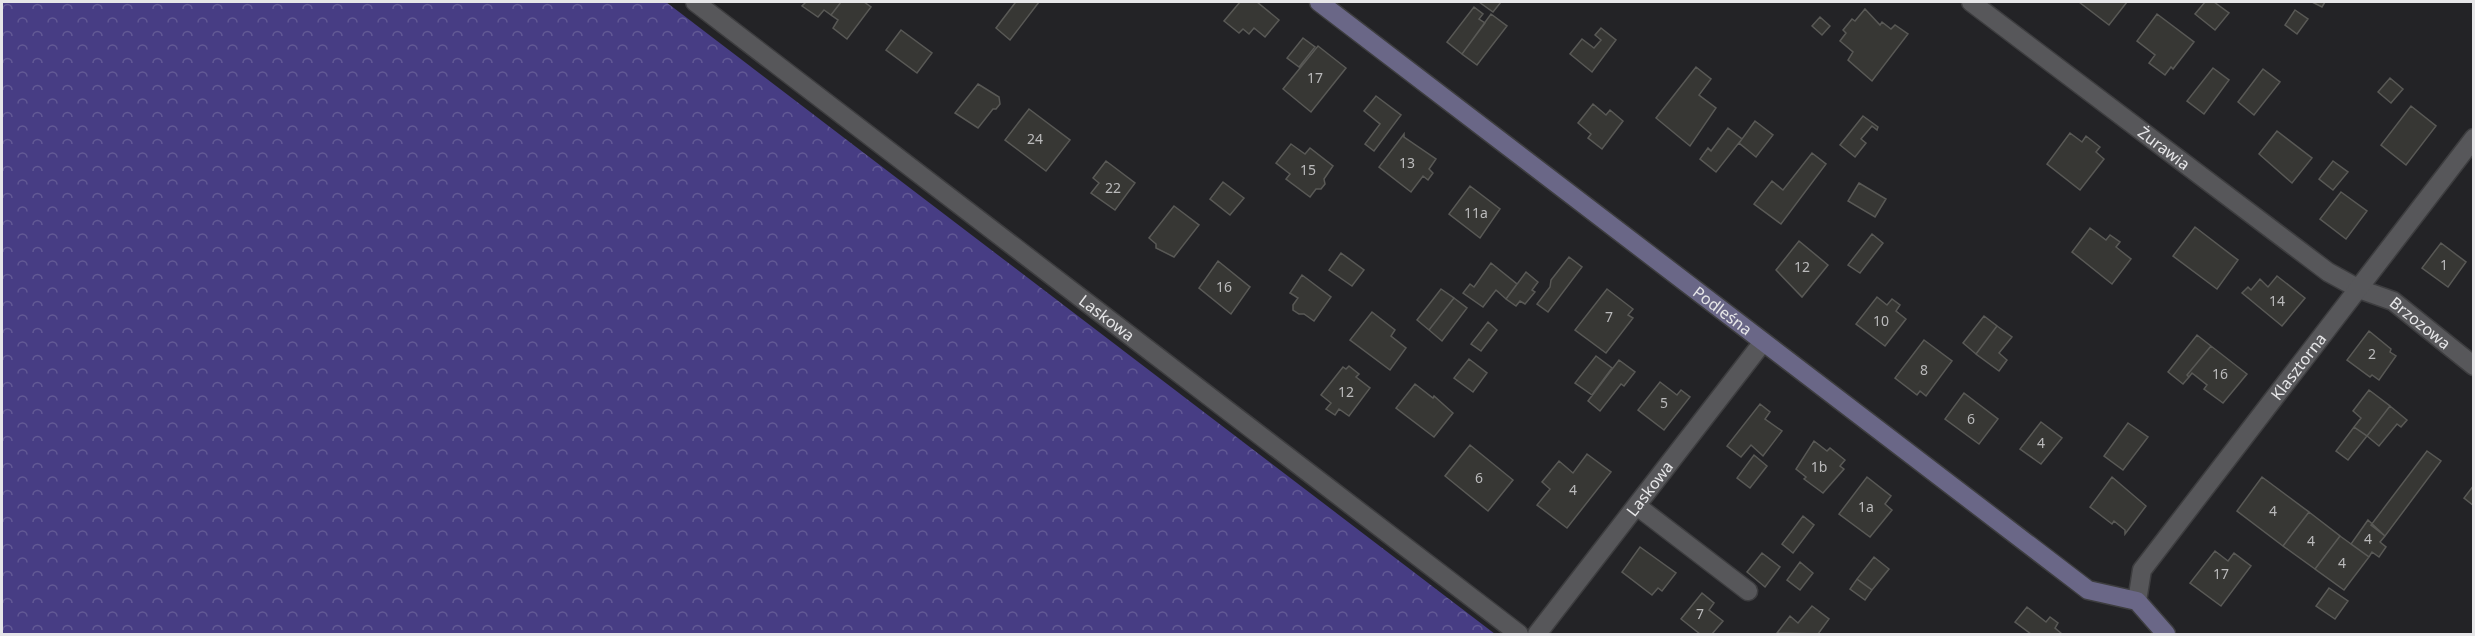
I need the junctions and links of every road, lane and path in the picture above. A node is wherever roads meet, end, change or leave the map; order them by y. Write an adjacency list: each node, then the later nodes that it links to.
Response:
1 (695, 2): 11 (street, Laskowa)
2 (1319, 2): 6 (street, Podleśna)
3 (1971, 2): 5 (street, Żurawia)
4 (2474, 138): 5 (street, Klasztorna)
5 (2360, 289): 7 (street, Brzozowa); 10 (street, Klasztorna)
6 (1763, 342): 8 (street, Laskowa); 10 (street, Podleśna)
7 (2474, 366)
8 (1637, 507): 9 (street); 12 (street, Laskowa)
9 (1748, 591)
10 (2137, 600): 13 (street)
11 (1520, 634)
12 (1537, 634)
13 (2166, 634)

